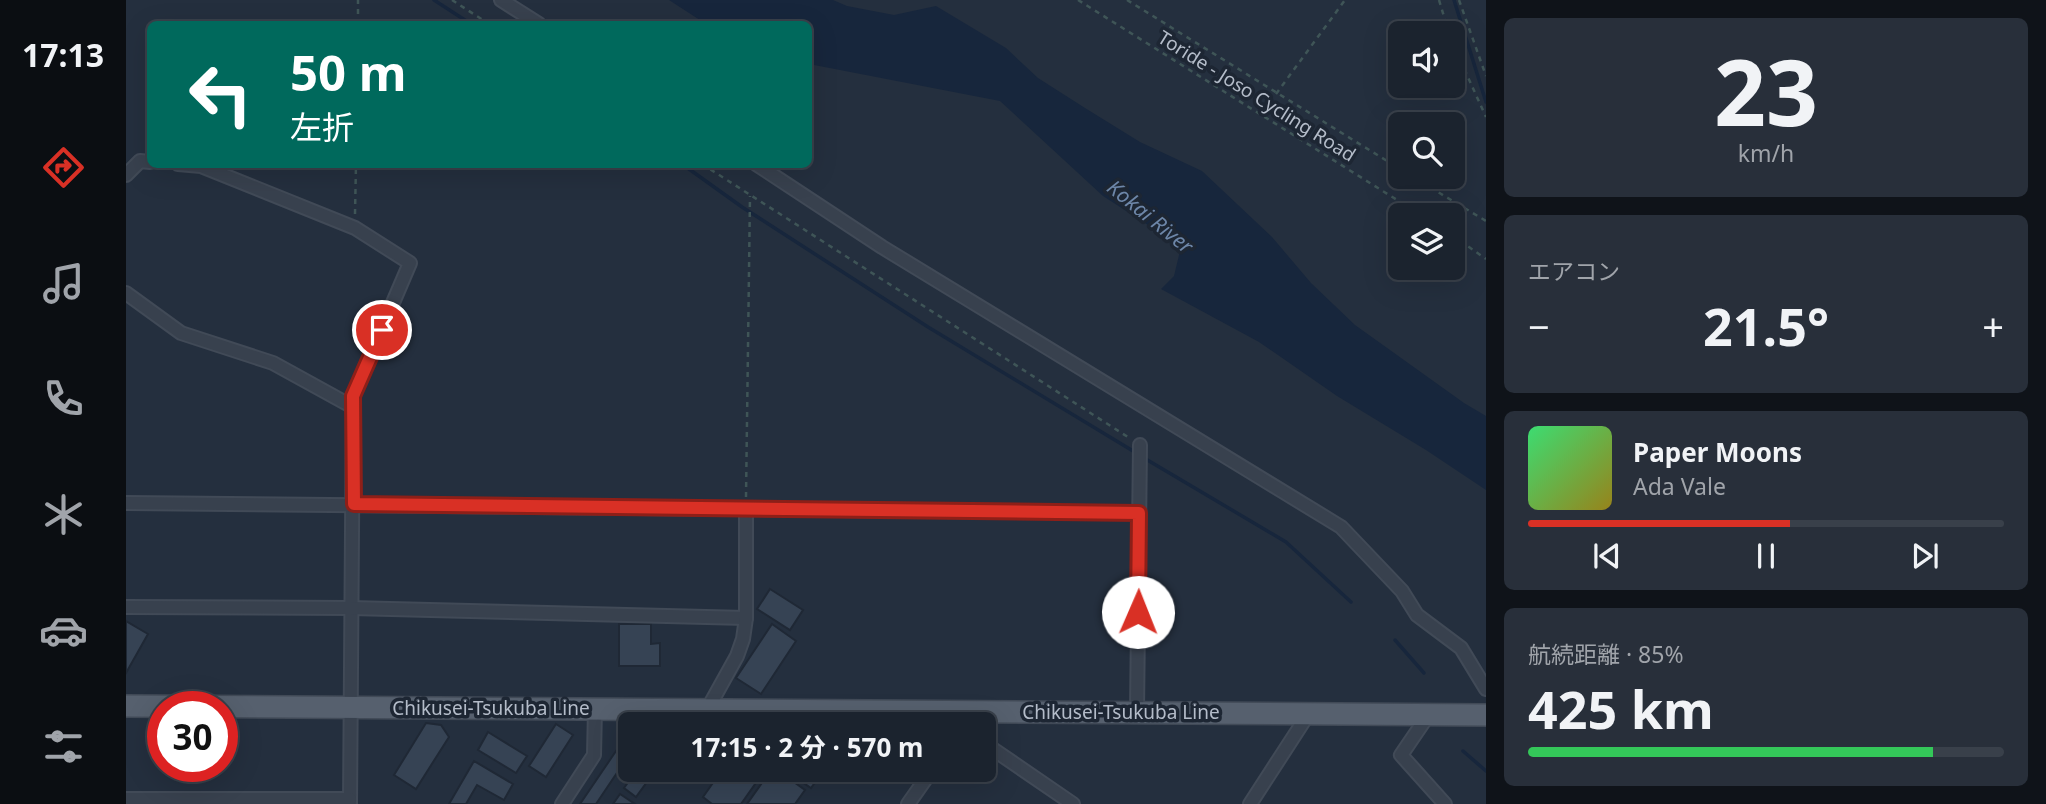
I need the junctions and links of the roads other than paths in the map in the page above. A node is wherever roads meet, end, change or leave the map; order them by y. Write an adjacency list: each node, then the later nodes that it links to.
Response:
1 (501, 0): 2 (street)
2 (534, 21)
3 (147, 162): 6 (street)
4 (206, 168): 8 (street)
5 (762, 168): 17 (street)
6 (126, 175)
7 (126, 293): 8 (street)
8 (353, 407): 11 (street)
9 (1140, 452): 13 (street)
10 (126, 503): 11 (street)
11 (354, 504): 12 (street); 15 (street)
12 (746, 510): 13 (street); 16 (street)
13 (1139, 513): 23 (street)
14 (126, 607): 15 (street)
15 (351, 608): 16 (street); 19 (street)
16 (746, 618): 21 (street)
17 (1486, 689)
18 (126, 706): 19 (main road, Chikusei-Tsukuba Line)
19 (350, 707): 20 (main road, Chikusei-Tsukuba Line); 31 (street)
20 (595, 709): 21 (main road, Chikusei-Tsukuba Line); 32 (street)
21 (707, 710): 22 (main road, Chikusei-Tsukuba Line)
22 (769, 712)
23 (1137, 712): 24 (main road, Chikusei-Tsukuba Line); 27 (main road, Chikusei-Tsukuba Line)
24 (1309, 713): 25 (main road, Chikusei-Tsukuba Line); 35 (street)
25 (1429, 714): 26 (main road, Chikusei-Tsukuba Line); 36 (street)
26 (1486, 715)
27 (996, 717)
28 (996, 751): 34 (street)
29 (924, 782): 33 (street)
30 (126, 799): 31 (street)
31 (350, 801)
32 (562, 804)
33 (908, 804)
34 (1073, 804)
35 (1250, 804)
36 (1445, 804)

